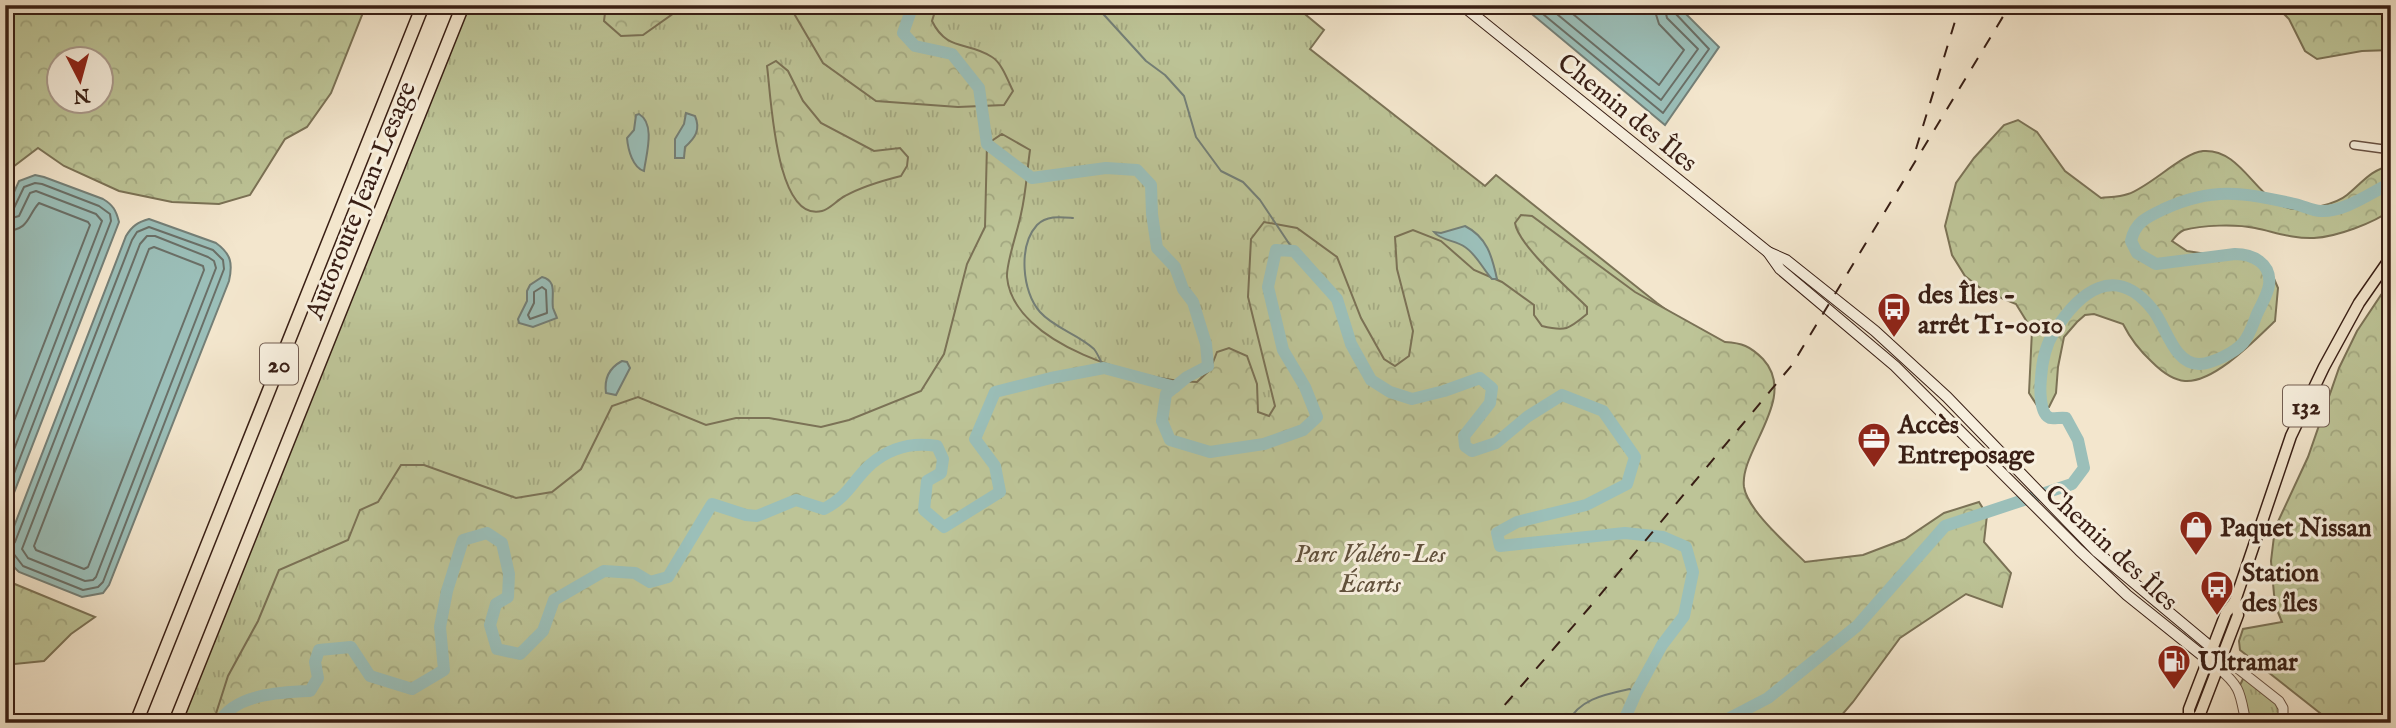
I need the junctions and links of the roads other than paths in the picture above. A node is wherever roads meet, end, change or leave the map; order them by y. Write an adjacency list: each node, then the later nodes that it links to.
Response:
1 (423, 5): 14 (highway, Autoroute Jean-Lesage / 20)
2 (463, 5): 13 (highway, Autoroute Jean-Lesage / 20)
3 (1462, 5): 7 (main road, Chemin des Îles)
4 (2354, 145): 5 (street)
5 (2391, 150)
6 (2391, 257): 8 (main road, 132)
7 (2023, 485): 9 (main road, Chemin des Îles); 11 (main road, Chemin des Îles)
8 (2235, 601): 9 (main road, 132); 10 (main road, 132)
9 (2213, 648): 10 (main road, Chemin des Îles); 11 (main road, 132)
10 (2222, 656): 12 (main road, 132); 17 (street)
11 (2208, 660): 12 (main road, Chemin des Îles); 15 (main road, 132)
12 (2218, 668): 15 (main road, 132); 16 (street)
13 (176, 718)
14 (136, 723)
15 (2191, 723)
16 (2244, 723)
17 (2283, 723)

